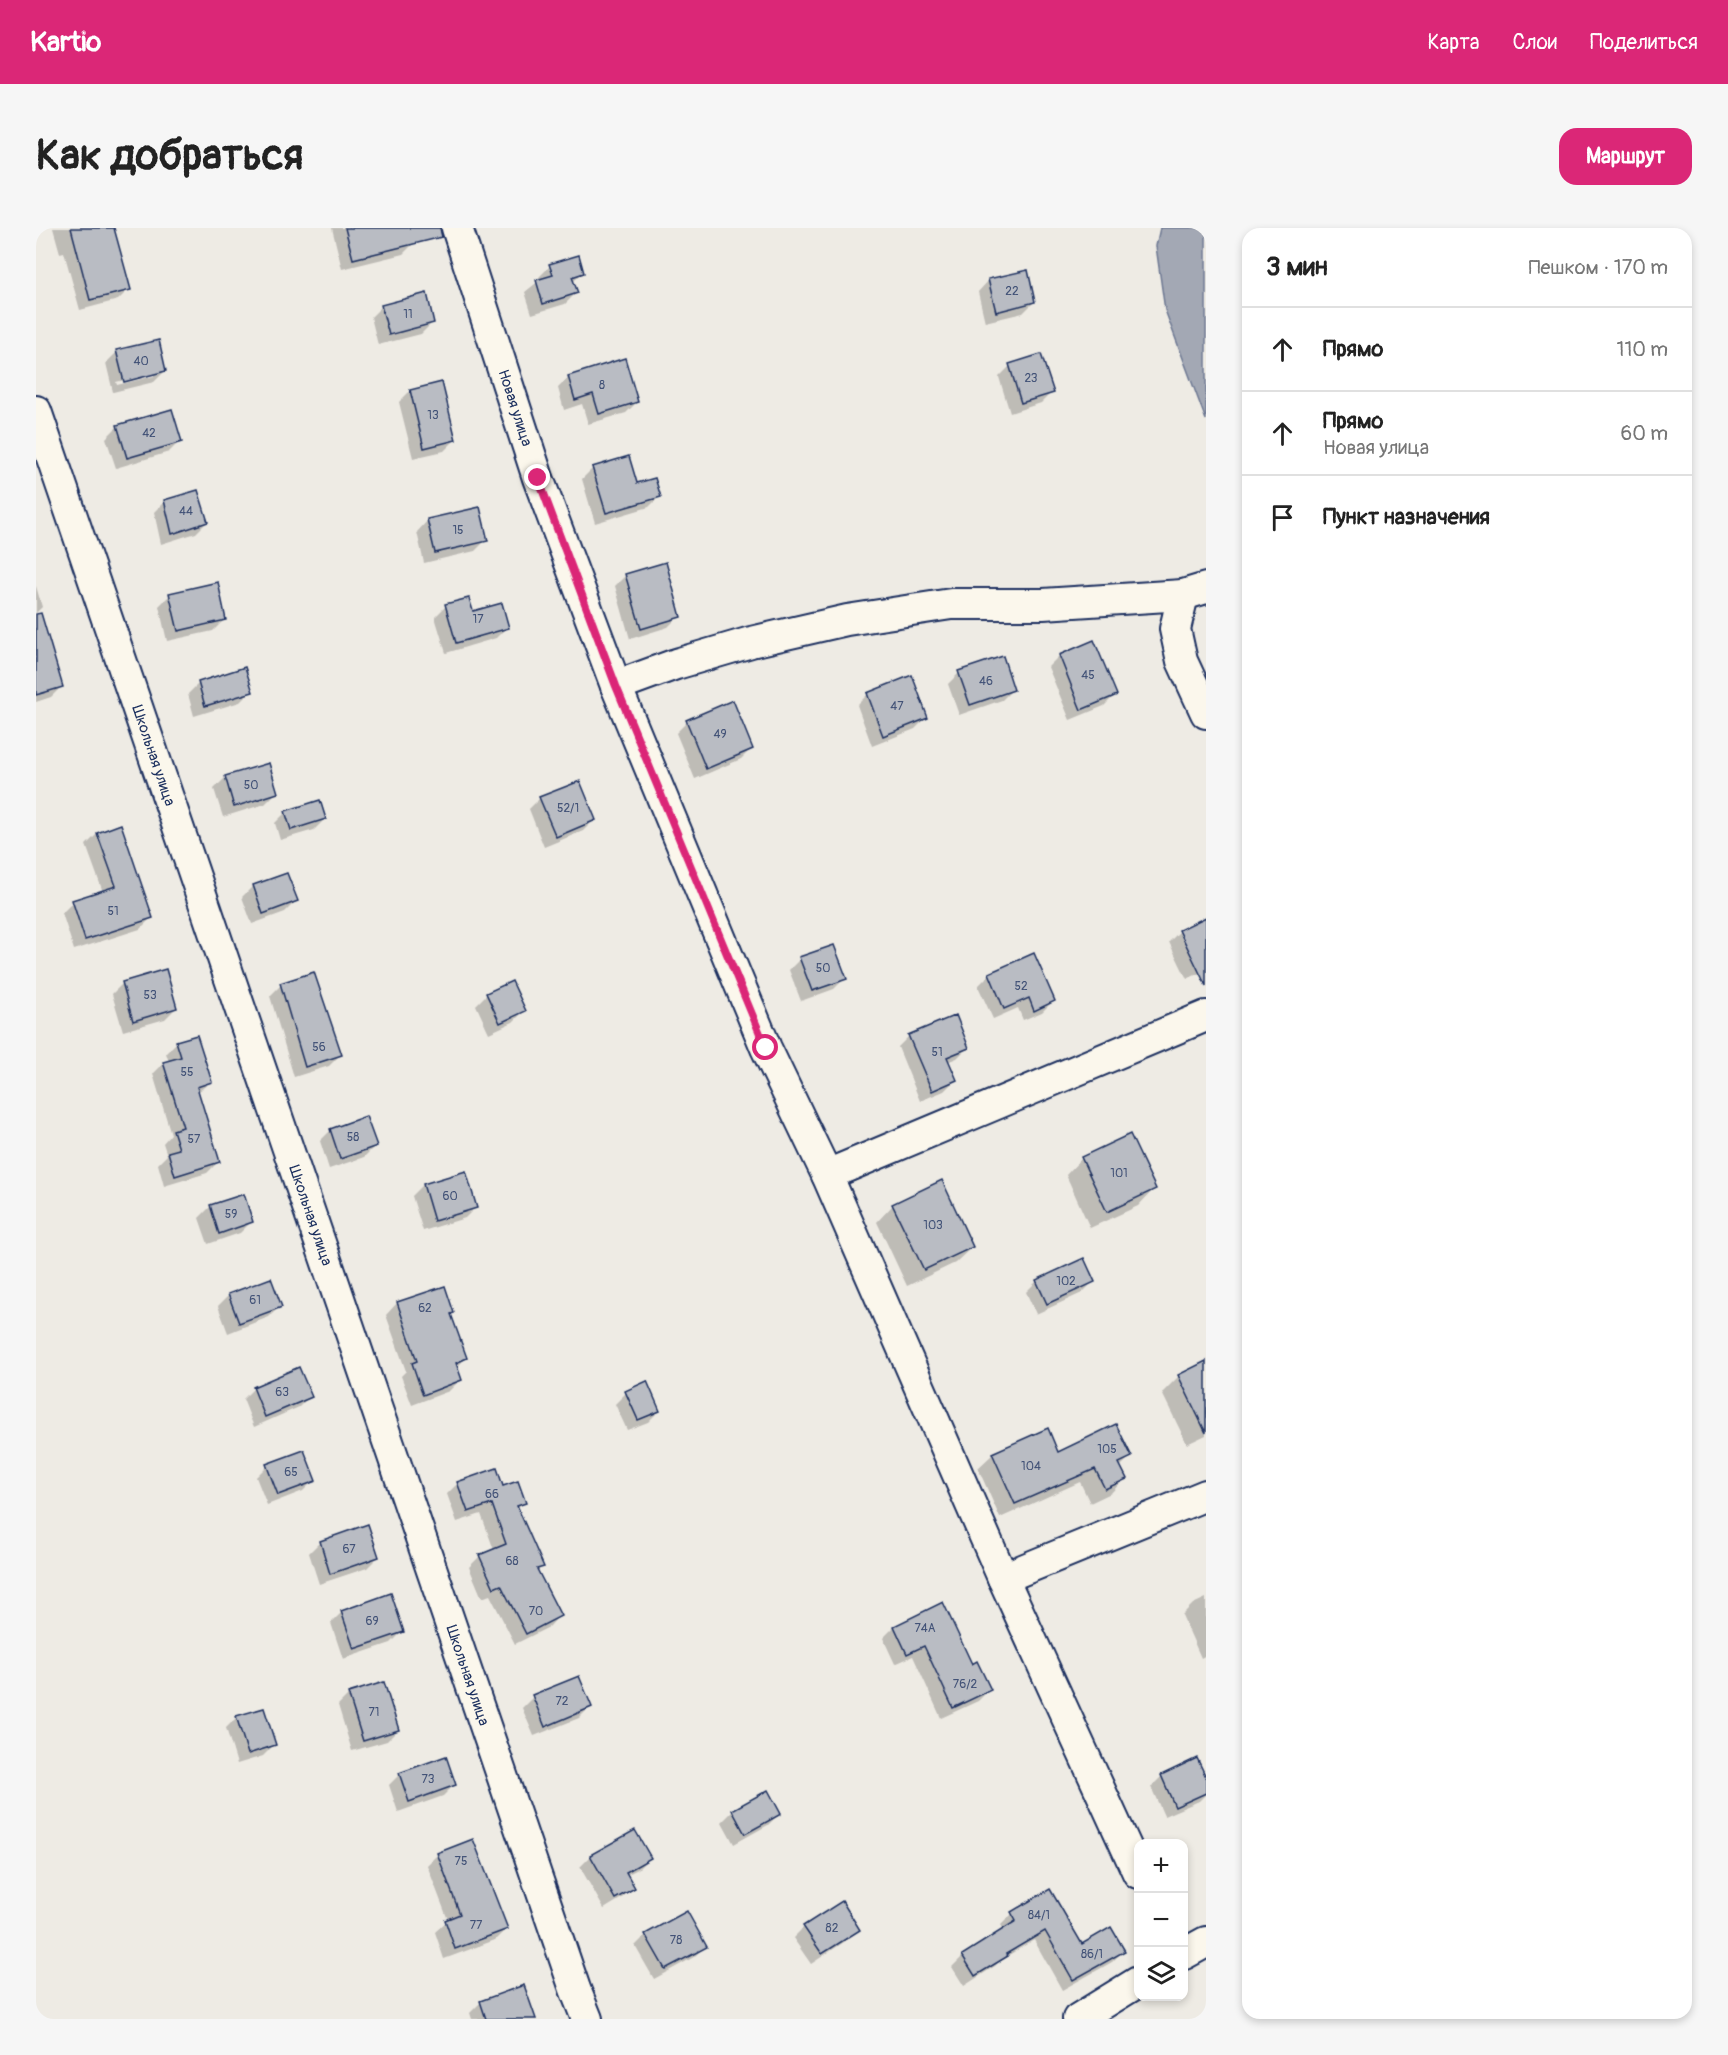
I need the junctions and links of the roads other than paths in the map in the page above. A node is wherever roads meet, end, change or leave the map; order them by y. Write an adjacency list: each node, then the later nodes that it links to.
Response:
1 (458, 228): 4 (street, Новая улица)
2 (36, 411): 14 (street, Школьная улица)
3 (1195, 592): 4 (street); 5 (street)
4 (616, 686): 7 (street, Новая улица)
5 (1206, 713)
6 (1206, 1016): 7 (street)
7 (827, 1175): 9 (street, Новая улица)
8 (1206, 1495): 9 (street)
9 (1003, 1578): 10 (street, Новая улица)
10 (1134, 1864)
11 (1206, 1942): 12 (street)
12 (1188, 1952)
13 (1134, 1984): 15 (street)
14 (587, 2019)
15 (1078, 2019)

